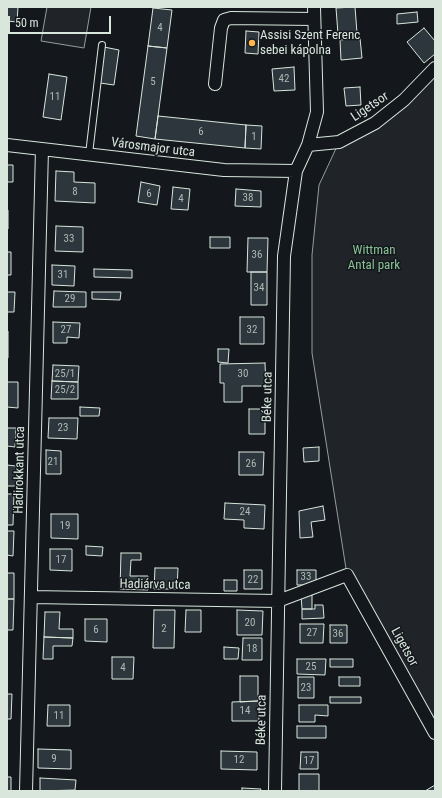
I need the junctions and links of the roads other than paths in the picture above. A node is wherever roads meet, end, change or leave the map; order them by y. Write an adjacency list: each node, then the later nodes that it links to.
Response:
1 (314, 13): 4 (street); 6 (street, Béke utca)
2 (102, 45): 8 (lane)
3 (435, 68): 6 (street, Ligetsor)
4 (215, 84)
5 (7, 145): 7 (street, Városmajor utca)
6 (308, 145): 9 (street, Béke utca)
7 (42, 149): 8 (street, Városmajor utca); 10 (street, Hadirokkant utca)
8 (89, 154): 9 (street, Városmajor utca)
9 (296, 171): 11 (street, Béke utca)
10 (31, 597): 11 (street, Hadiárva utca); 13 (street, Hadirokkant utca)
11 (278, 601): 12 (street, Ligetsor); 14 (street, Béke utca)
12 (435, 733)
13 (26, 791)
14 (275, 791)

